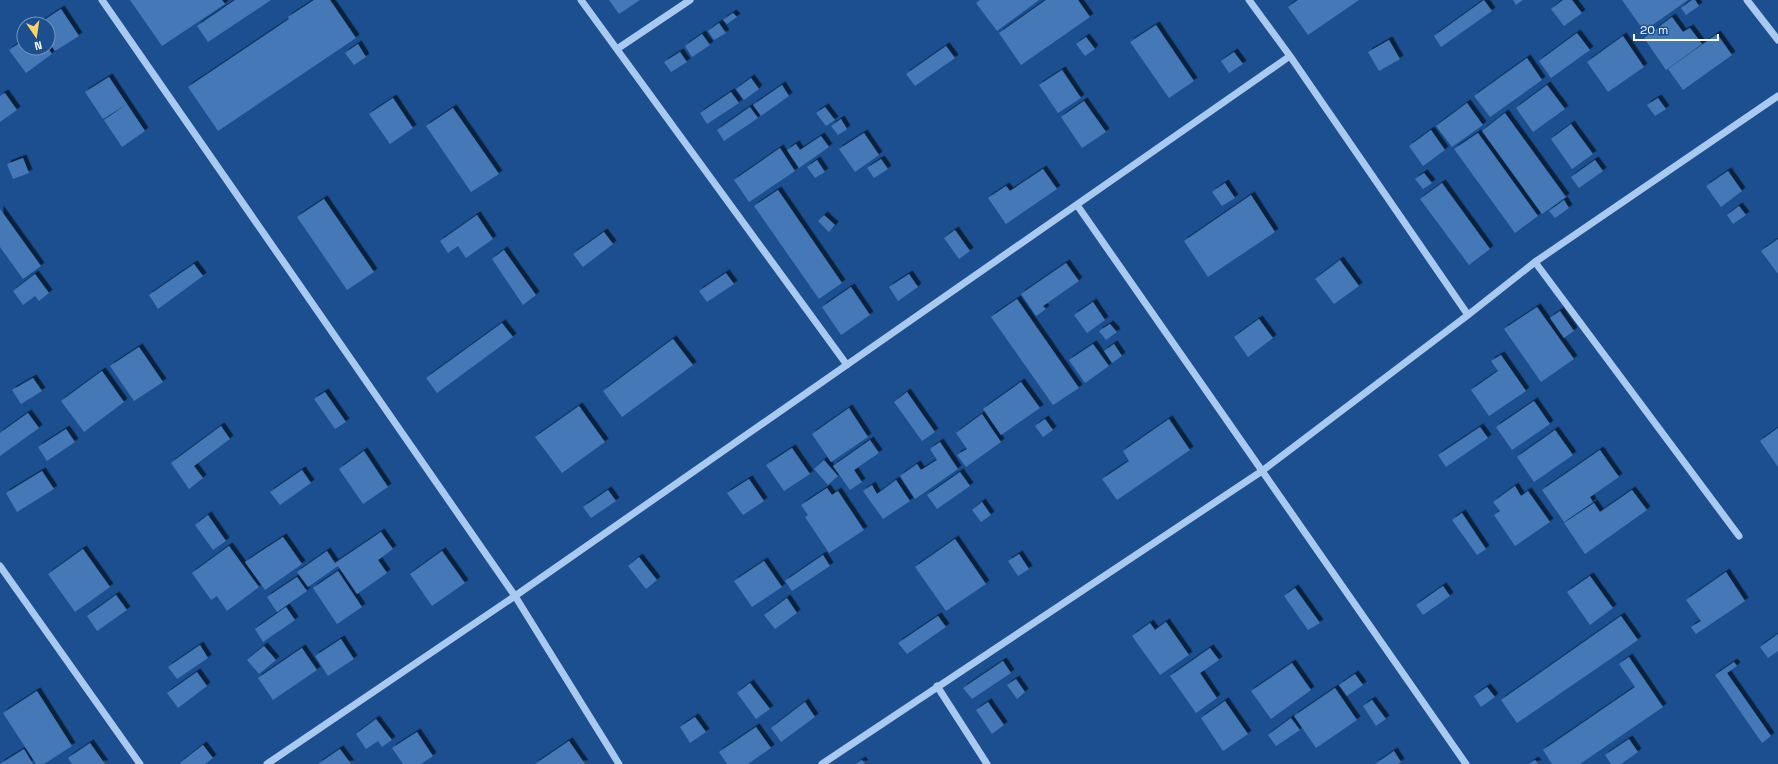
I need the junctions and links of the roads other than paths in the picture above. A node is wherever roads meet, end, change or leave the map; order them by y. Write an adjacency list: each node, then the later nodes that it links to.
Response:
1 (102, 0): 17 (street)
2 (581, 0): 7 (street)
3 (690, 0): 7 (street)
4 (1249, 0): 8 (street)
5 (1747, 0): 6 (street)
6 (1778, 40)
7 (617, 49): 13 (street)
8 (1290, 56): 10 (street); 12 (street)
9 (1778, 96): 11 (street)
10 (1077, 205): 13 (street); 14 (street)
11 (1535, 262): 12 (street); 15 (street)
12 (1468, 315): 14 (street)
13 (847, 365): 17 (street)
14 (1262, 471): 18 (street); 24 (street)
15 (1739, 536)
16 (0, 566): 19 (street)
17 (515, 596): 20 (street); 21 (street)
18 (937, 686): 22 (street); 23 (street)
19 (140, 764)
20 (267, 764)
21 (619, 764)
22 (822, 764)
23 (987, 764)
24 (1466, 764)

